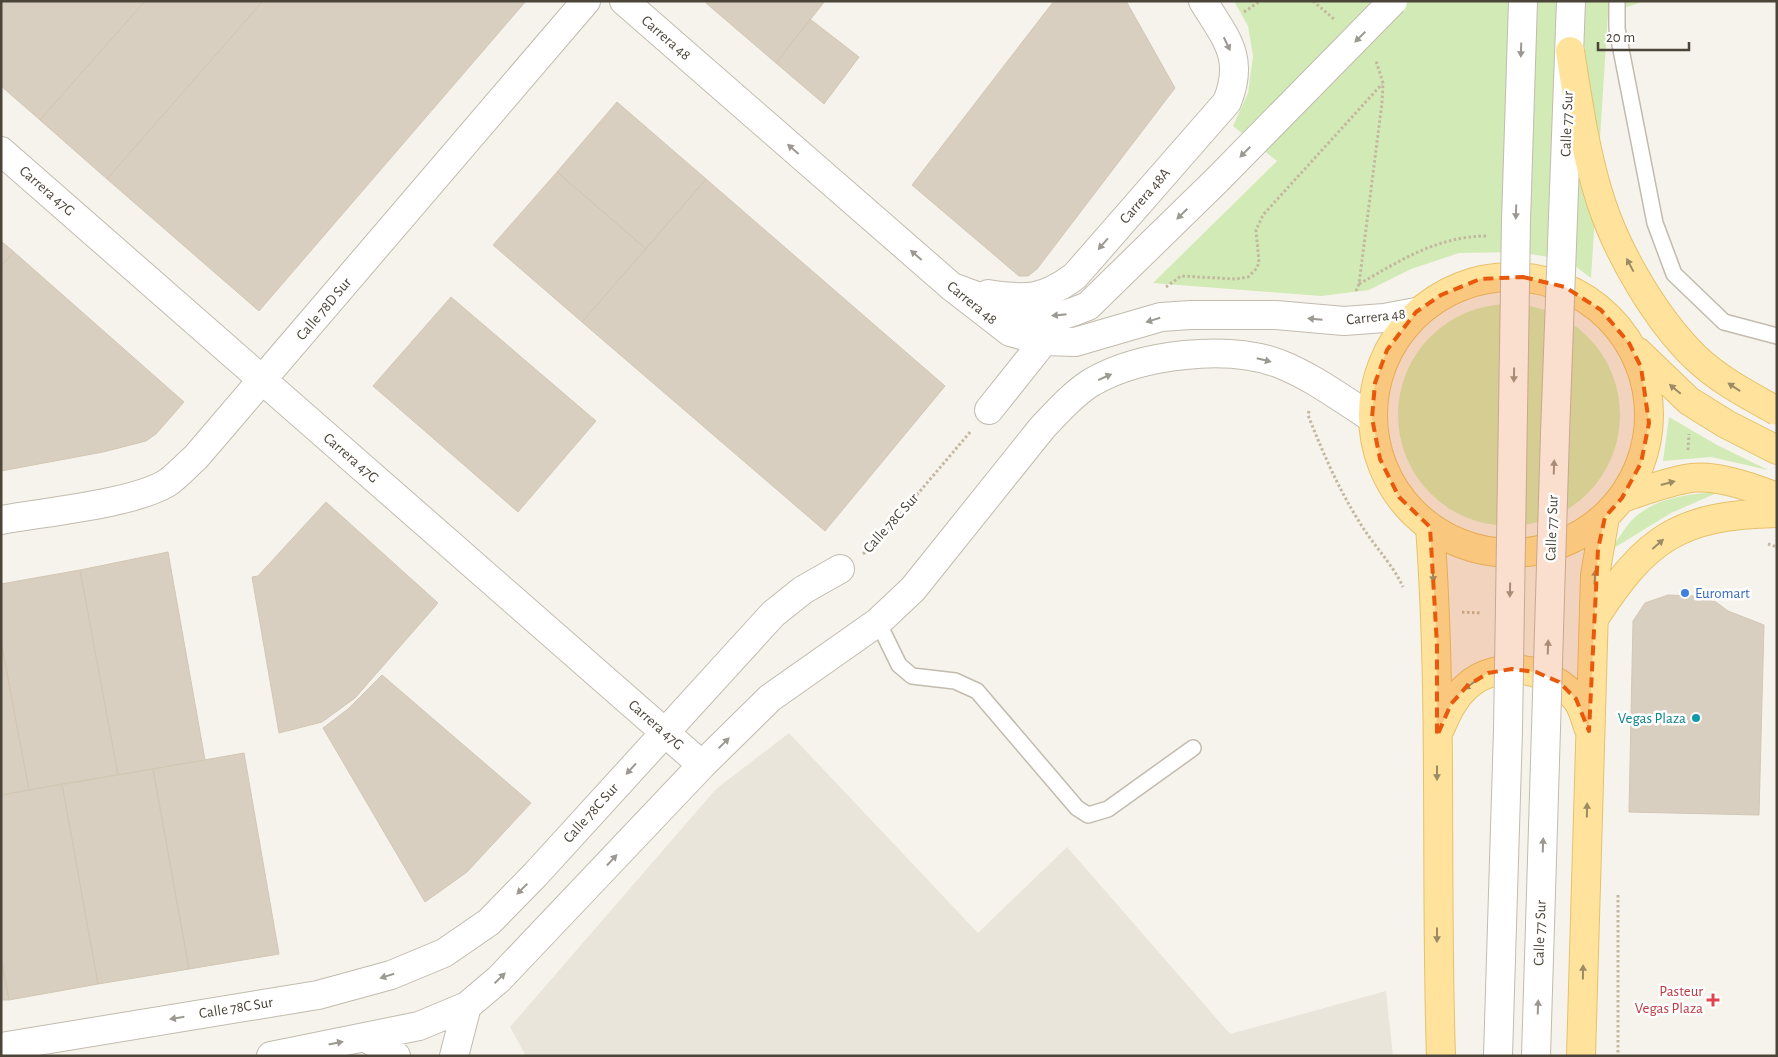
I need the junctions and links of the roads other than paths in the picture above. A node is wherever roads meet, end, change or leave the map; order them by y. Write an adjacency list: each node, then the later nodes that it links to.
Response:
1 (586, 1): 15 (street, Calle 78D Sur)
2 (624, 1): 10 (street, Carrera 48, one-way to 2)
3 (1203, 1): 10 (street, Carrera 48A, one-way to 10)
4 (1393, 1): 10 (street, one-way to 10, bridge)
5 (1523, 1): 40 (street, one-way to 40, bridge)
6 (1571, 1): 8 (street, Calle 77 Sur, bridge)
7 (1617, 1): 12 (lane)
8 (1570, 51): 17 (main road, one-way to 8, bridge); 41 (street, Calle 77 Sur, one-way to 8, bridge)
9 (1, 151): 15 (street, Carrera 47G)
10 (952, 288): 13 (street, Carrera 48)
11 (1416, 312): 13 (street, Carrera 48, one-way to 13); 14 (main road); 18 (main road)
12 (1777, 336)
13 (1044, 341): 16 (street)
14 (1629, 343): 19 (main road, one-way to 14); 21 (main road)
15 (263, 381): 23 (street, Calle 78D Sur); 29 (street, Carrera 47G)
16 (989, 410)
17 (1777, 411)
18 (1372, 418): 24 (main road); 27 (street, one-way to 18)
19 (1777, 450)
20 (1777, 497): 21 (main road, one-way to 20)
21 (1614, 508): 24 (main road); 26 (main road, one-way to 21)
22 (1777, 513): 26 (main road, one-way to 22)
23 (1, 520)
24 (1430, 527): 30 (main road, one-way to 30)
25 (840, 569): 29 (street, Calle 78C Sur)
26 (1593, 621): 28 (main road)
27 (878, 622): 31 (lane); 32 (street, one-way to 27)
28 (1589, 731): 30 (main road, one-way to 30); 42 (main road, one-way to 28)
29 (664, 732): 32 (street, Carrera 47G); 35 (street, Calle 78C Sur, one-way to 35)
30 (1437, 736): 39 (main road, one-way to 39)
31 (1193, 748)
32 (702, 765): 33 (street, one-way to 32)
33 (467, 1006): 34 (street); 38 (street)
34 (365, 1037): 36 (street, one-way to 34); 37 (street)
35 (13, 1049)
36 (271, 1056)
37 (396, 1056)
38 (454, 1056)
39 (1441, 1056)
40 (1498, 1056)
41 (1536, 1056)
42 (1581, 1056)

